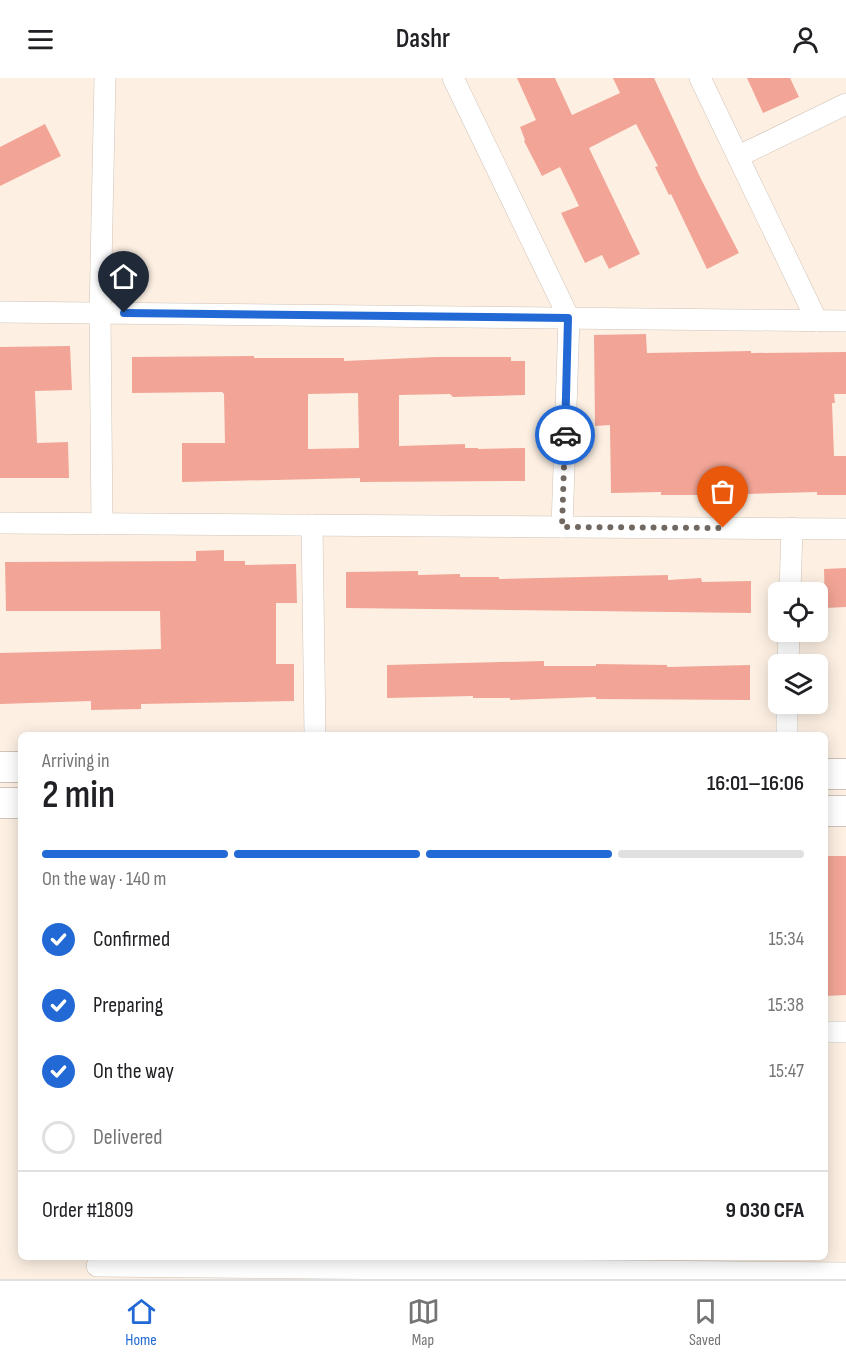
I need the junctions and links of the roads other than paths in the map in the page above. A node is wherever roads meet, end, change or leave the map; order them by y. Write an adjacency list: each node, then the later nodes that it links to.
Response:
1 (105, 78): 7 (street)
2 (453, 78): 8 (street)
3 (700, 78): 5 (street)
4 (846, 104): 5 (street)
5 (739, 156): 9 (street)
6 (0, 312): 7 (street)
7 (100, 313): 8 (street); 12 (street)
8 (568, 318): 9 (street); 14 (street)
9 (817, 321): 10 (street)
10 (846, 321)
11 (0, 523): 12 (street)
12 (102, 524): 13 (street)
13 (312, 525): 14 (street); 19 (street)
14 (562, 527): 15 (street)
15 (792, 528): 16 (street); 17 (street)
16 (846, 529)
17 (790, 582)
18 (788, 714): 20 (street)
19 (315, 732)
20 (787, 732)
21 (0, 767): 22 (street)
22 (18, 767)
23 (828, 774): 24 (street)
24 (846, 774)
25 (0, 803): 26 (street)
26 (18, 803)
27 (828, 811): 28 (street)
28 (846, 811)
29 (828, 1032): 30 (street)
30 (846, 1032)
31 (307, 1263): 32 (street); 33 (street)
32 (521, 1264): 34 (street)
33 (97, 1267)
34 (741, 1270): 35 (street)
35 (846, 1273)

